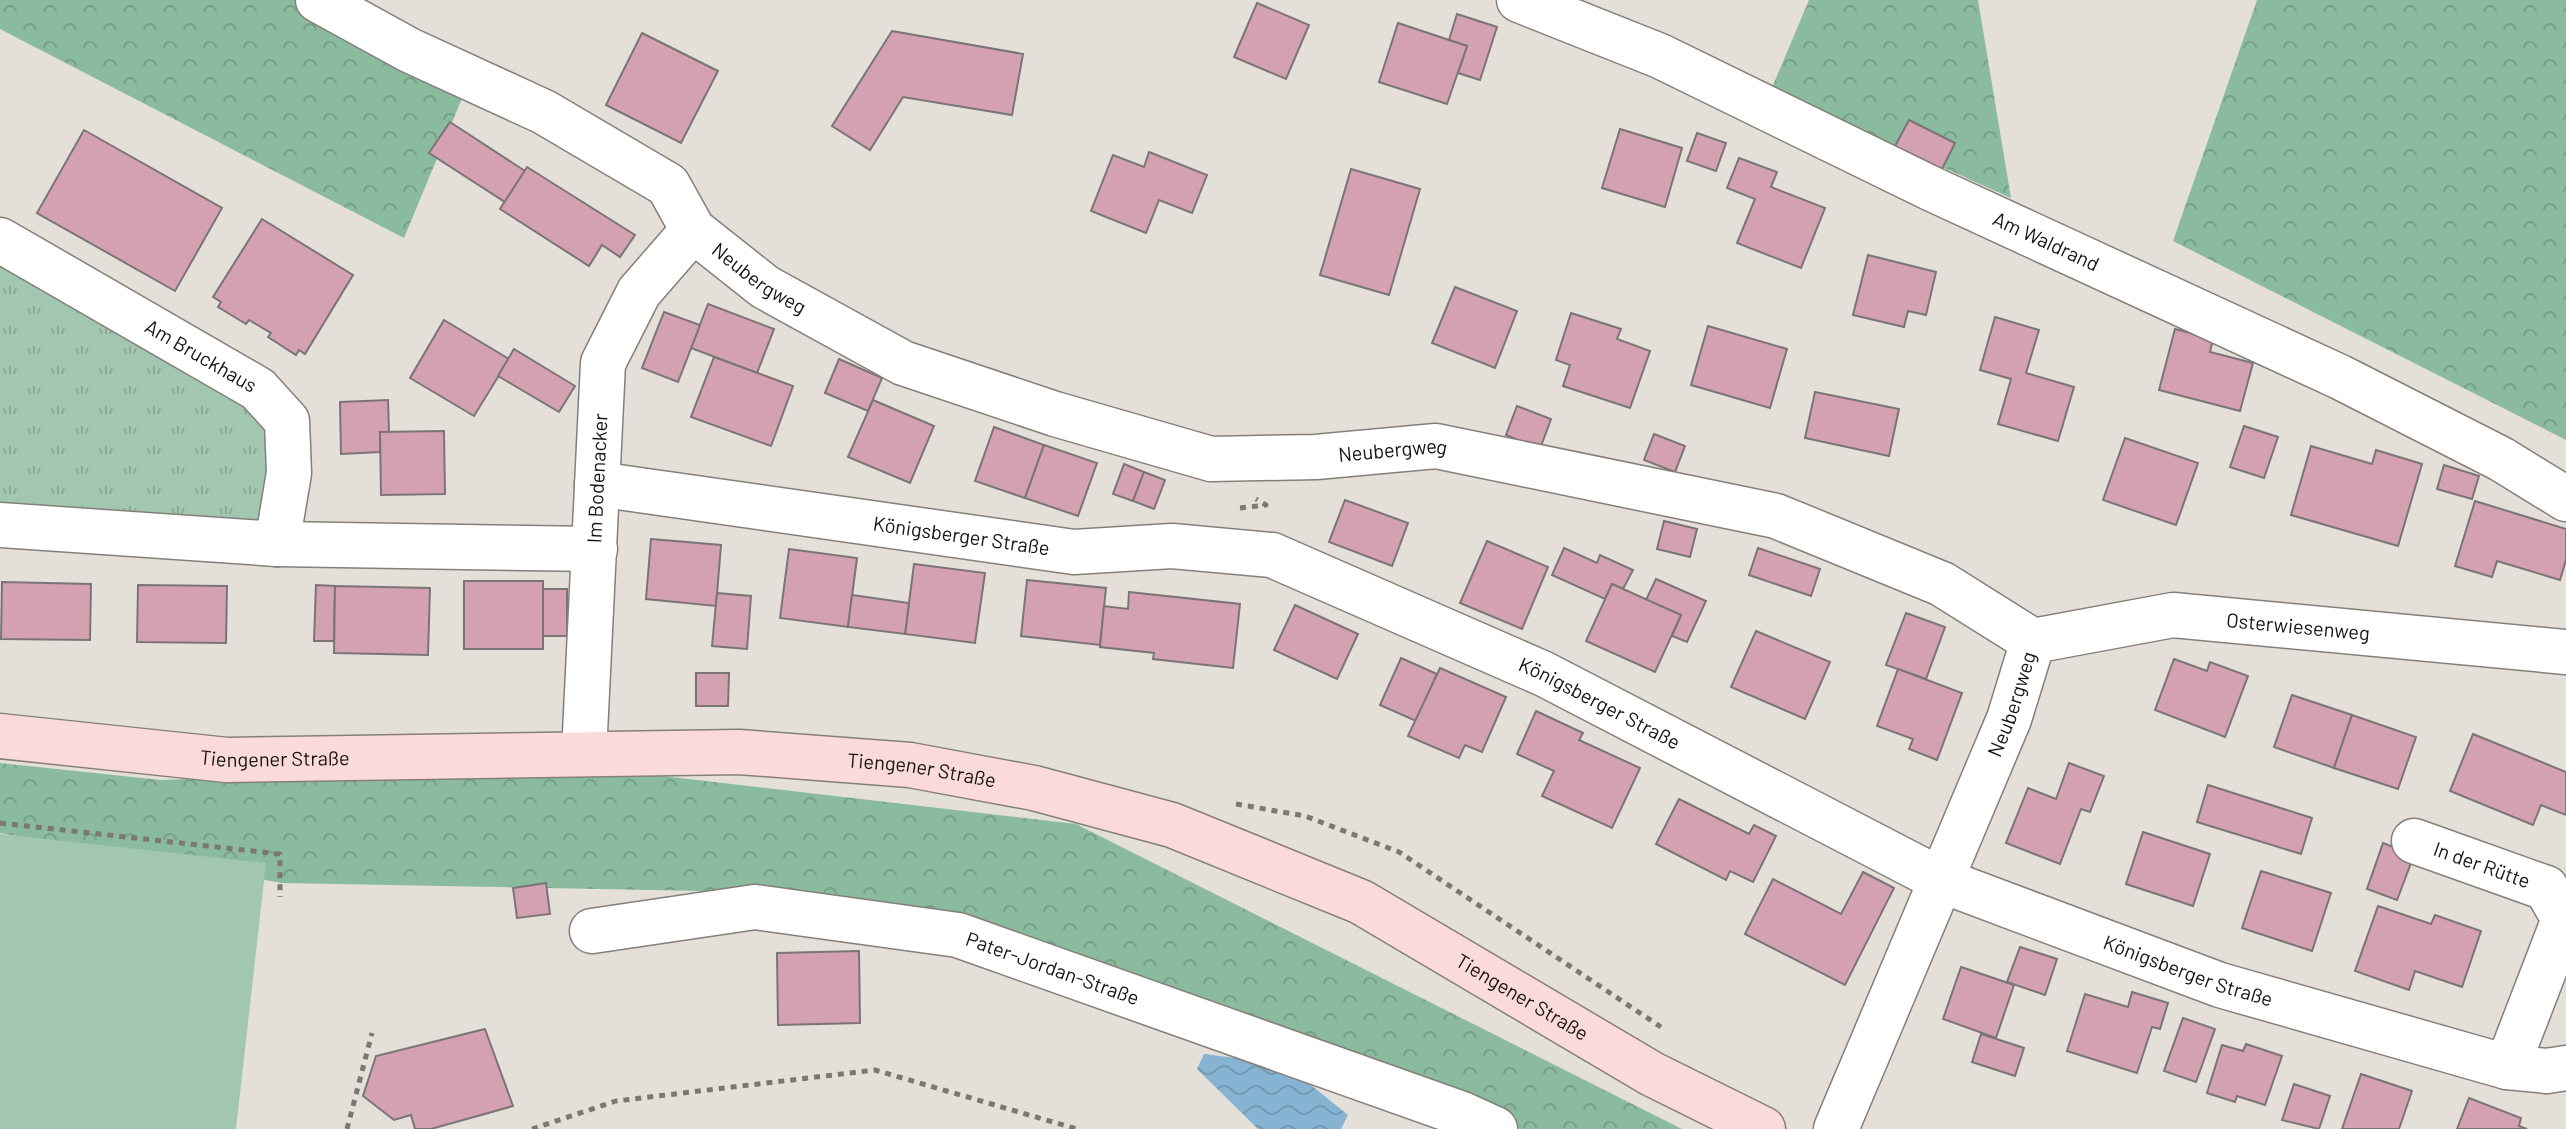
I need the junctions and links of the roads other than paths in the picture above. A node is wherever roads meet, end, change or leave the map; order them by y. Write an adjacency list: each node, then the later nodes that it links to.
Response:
1 (318, 0): 3 (street, Neubergweg)
2 (1519, 0): 6 (street, Am Waldrand)
3 (693, 230): 5 (street, Im Bodenacker); 10 (street, Neubergweg)
4 (0, 240): 8 (street, Am Bruckhaus)
5 (597, 484): 9 (street, Im Bodenacker); 15 (street, Königsberger Straße)
6 (2566, 499)
7 (0, 525): 8 (street)
8 (277, 544): 9 (street)
9 (595, 549): 13 (street, Im Bodenacker)
10 (2033, 641): 11 (street, Osterwiesenweg); 15 (street, Neubergweg)
11 (2566, 652)
12 (0, 736): 13 (main road, Tiengener Straße)
13 (584, 754): 20 (main road, Tiengener Straße)
14 (2414, 841): 17 (street, In der Rütte)
15 (1943, 881): 17 (street, Königsberger Straße); 21 (street, Neubergweg)
16 (592, 931): 19 (street, Pater-Jordan-Straße)
17 (2507, 1067): 18 (street, Königsberger Straße)
18 (2566, 1068)
19 (1495, 1129)
20 (1763, 1129)
21 (1836, 1129)

